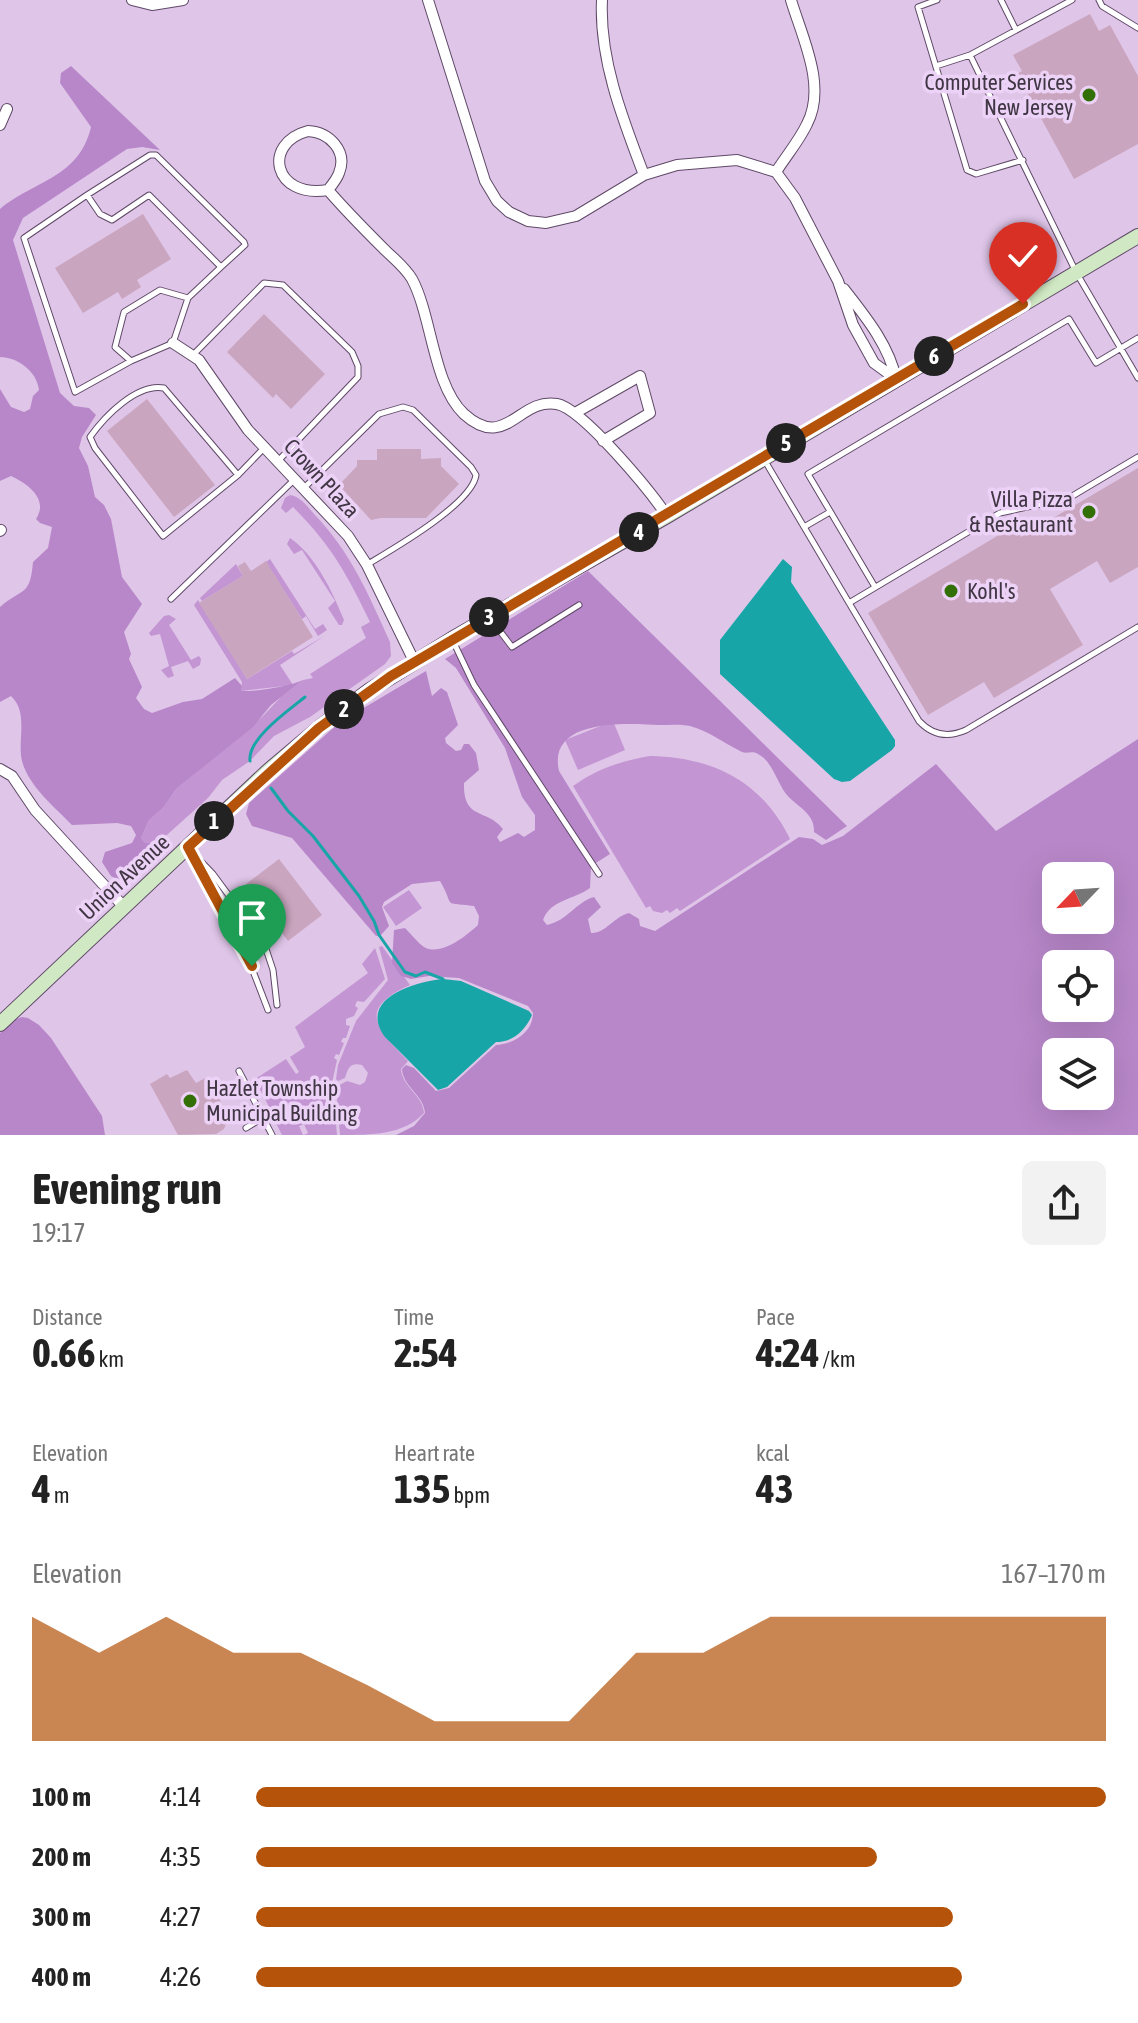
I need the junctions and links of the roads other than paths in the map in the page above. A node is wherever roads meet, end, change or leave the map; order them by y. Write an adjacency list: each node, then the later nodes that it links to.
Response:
1 (132, 0): 2 (street)
2 (183, 0)
3 (428, 0): 19 (street)
4 (602, 0): 19 (street)
5 (791, 0): 18 (street)
6 (937, 0): 10 (lane)
7 (1001, 0): 12 (lane)
8 (1072, 0): 12 (lane)
9 (1099, 0): 11 (lane)
10 (917, 4): 14 (lane)
11 (1138, 28)
12 (1016, 30): 13 (lane)
13 (970, 55): 14 (lane); 17 (lane)
14 (936, 66): 17 (lane)
15 (7, 109): 16 (street)
16 (0, 125)
17 (1023, 160): 24 (lane)
18 (776, 172): 19 (street); 25 (street)
19 (644, 175)
20 (328, 190): 20 (street); 34 (street)
21 (87, 195): 23 (lane); 23 (lane); 31 (lane)
22 (1138, 236): 24 (street, Union Avenue)
23 (221, 267): 26 (lane)
24 (1076, 272): 29 (lane); 33 (street, Union Avenue)
25 (838, 281): 33 (street); 33 (street)
26 (188, 298): 28 (lane); 31 (lane)
27 (1138, 338): 29 (lane)
28 (173, 343): 30 (street, Crown Plaza); 31 (lane)
29 (1121, 348): 32 (lane); 43 (lane)
30 (193, 355): 36 (street, Crown Plaza); 39 (lane)
31 (131, 361)
32 (1138, 378)
33 (896, 379): 37 (street, Union Avenue)
34 (575, 413): 35 (street); 35 (street)
35 (603, 441): 44 (street)
36 (265, 447): 39 (street, Crown Plaza); 40 (lane)
37 (762, 457): 44 (street, Union Avenue); 45 (lane)
38 (1138, 457): 47 (lane)
39 (278, 461): 41 (street, Crown Plaza)
40 (238, 475): 40 (lane)
41 (295, 478): 42 (street, Crown Plaza); 48 (lane)
42 (304, 488): 46 (street, Crown Plaza); 46 (lane)
43 (830, 512): 45 (lane); 47 (lane)
44 (667, 516): 51 (street, Union Avenue)
45 (804, 527): 49 (lane)
46 (367, 565): 54 (street, Crown Plaza)
47 (875, 587): 49 (lane)
48 (171, 599)
49 (849, 603): 52 (lane)
50 (579, 605): 51 (lane)
51 (490, 617): 53 (street, Union Avenue)
52 (1138, 627)
53 (452, 639): 54 (street, Union Avenue); 57 (lane)
54 (414, 661): 56 (street, Union Avenue)
55 (0, 769): 58 (street)
56 (188, 847): 58 (street, Union Avenue); 59 (lane); 60 (lane)
57 (599, 874)
58 (124, 907): 61 (street, Union Avenue)
59 (277, 1005)
60 (268, 1010)
61 (0, 1024)
62 (239, 1071): 63 (lane)
63 (264, 1117): 64 (lane); 65 (lane)
64 (246, 1128)
65 (272, 1135)

